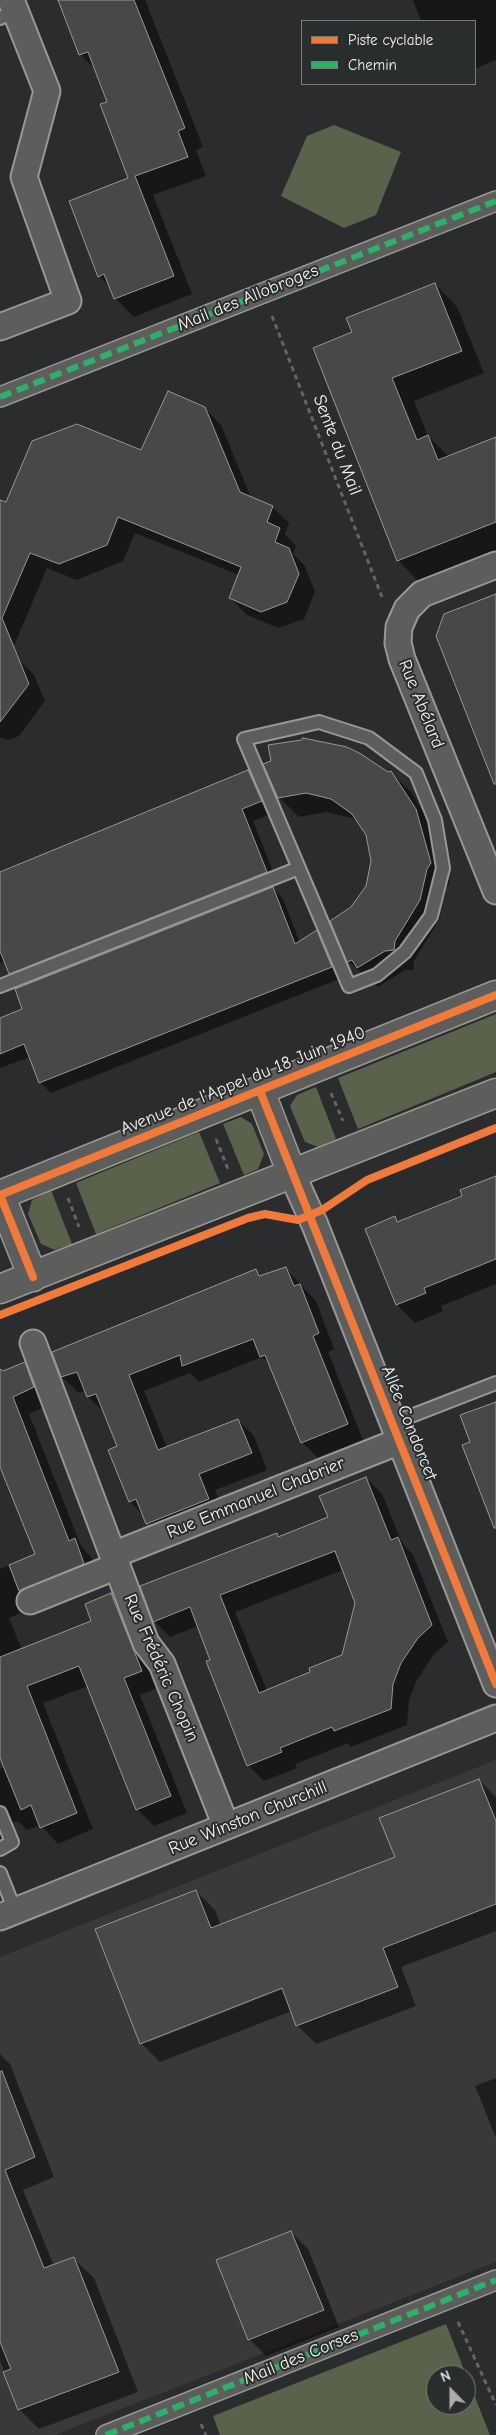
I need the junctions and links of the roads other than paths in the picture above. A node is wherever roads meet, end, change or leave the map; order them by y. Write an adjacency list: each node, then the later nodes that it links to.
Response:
1 (9, 10): 3 (street)
2 (496, 201): 4 (street, Mail des Allobroges)
3 (0, 327)
4 (0, 397)
5 (496, 565): 6 (street, Rue Abélard)
6 (491, 864): 8 (street, Rue Abélard)
7 (299, 868): 7 (lane); 9 (lane)
8 (496, 891)
9 (0, 986)
10 (496, 995): 11 (street, Avenue de l'Appel du 18 Juin 1940)
11 (260, 1091): 13 (street); 14 (street, Avenue de l'Appel du 18 Juin 1940)
12 (496, 1093): 13 (street)
13 (292, 1174): 15 (street); 19 (street, Allée Condorcet)
14 (0, 1195): 15 (street)
15 (33, 1277): 16 (street)
16 (0, 1290)
17 (33, 1343): 20 (street, Rue Frédéric Chopin)
18 (496, 1383): 19 (lane)
19 (396, 1432): 20 (street, Rue Emmanuel Chabrier); 22 (street, Allée Condorcet)
20 (115, 1561): 21 (street); 25 (street, Rue Frédéric Chopin)
21 (30, 1601)
22 (496, 1684)
23 (496, 1718): 25 (street, Rue Winston Churchill)
24 (0, 1813): 26 (lane)
25 (226, 1826): 28 (street, Rue Winston Churchill)
26 (0, 1850)
27 (0, 1873): 28 (lane)
28 (8, 1914)
29 (496, 2280): 30 (street, Mail des Corses)
30 (106, 2435)

